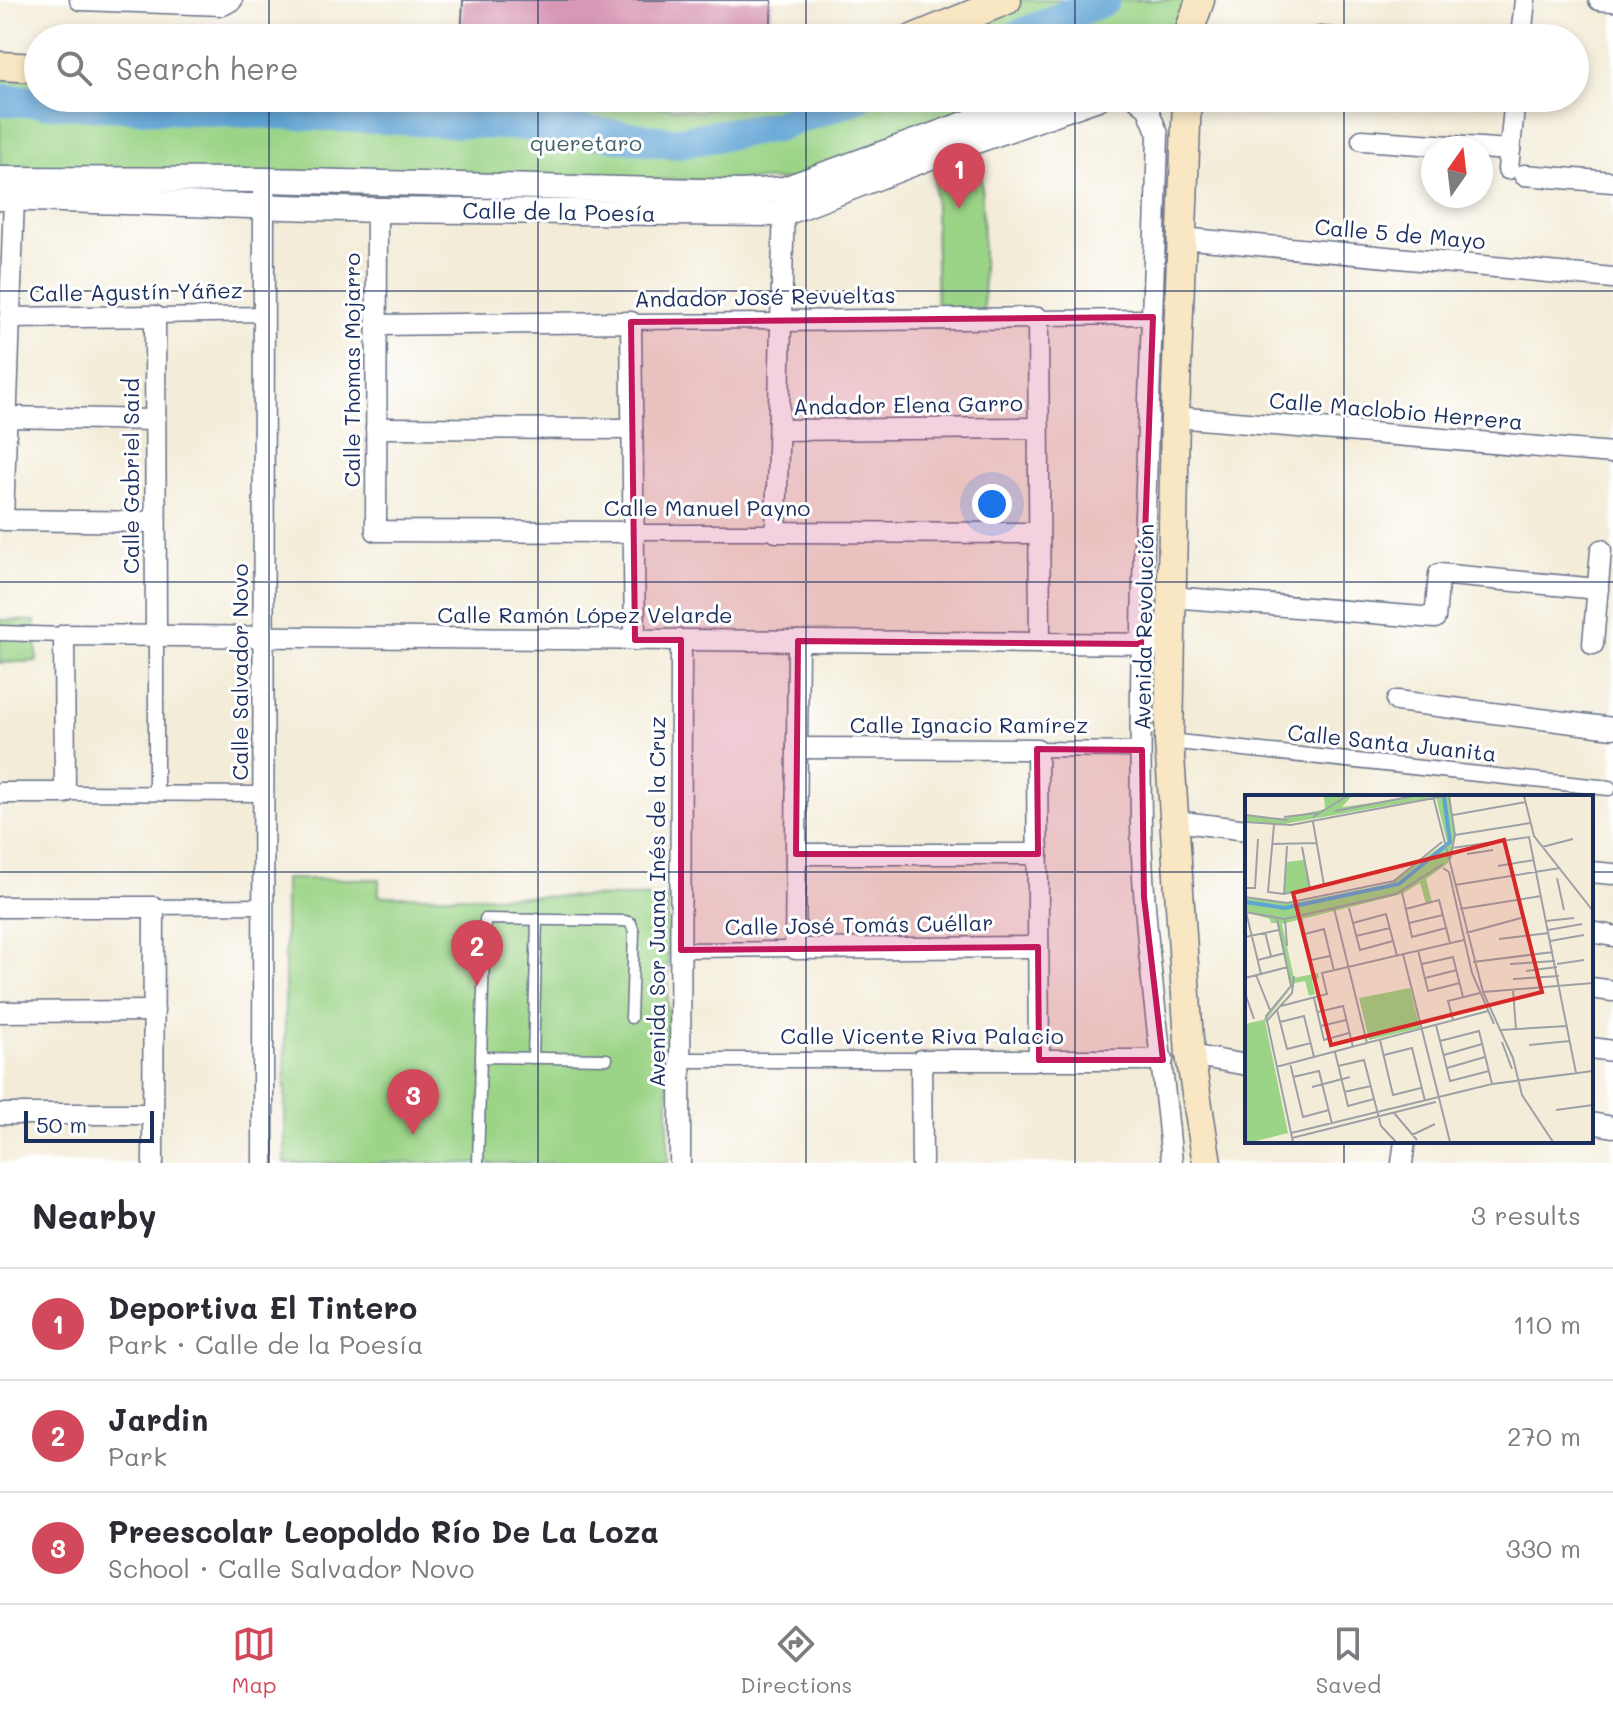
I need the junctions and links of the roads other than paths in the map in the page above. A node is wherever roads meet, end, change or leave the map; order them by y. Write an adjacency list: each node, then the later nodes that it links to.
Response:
1 (80, 0): 8 (street)
2 (232, 0): 8 (street)
3 (1007, 0): 10 (main road)
4 (1176, 0): 11 (main road)
5 (1200, 0): 12 (main road)
6 (1525, 0): 13 (street)
7 (1599, 0): 9 (street)
8 (127, 1)
9 (1613, 1)
10 (948, 24)
11 (1182, 24)
12 (1191, 24)
13 (1522, 24)
14 (0, 66): 15 (main road)
15 (24, 67)
16 (998, 112): 25 (street, Calle de la Poesía)
17 (1058, 112): 29 (street, Calle de la Poesía)
18 (1150, 112): 34 (street, Avenida Revolución)
19 (1186, 112): 30 (main road, Avenida Revolución)
20 (1515, 112): 22 (street)
21 (1362, 140): 22 (street)
22 (1514, 164): 24 (street)
23 (264, 180): 25 (street, Calle de la Poesía); 26 (street, Calle de la Poesía); 27 (street, Calle Salvador Novo)
24 (1613, 182)
25 (784, 189): 29 (street)
26 (5, 191): 27 (street, Calle de la Poesía); 35 (street)
27 (264, 205): 28 (street, Calle de la Poesía); 32 (street, Calle Salvador Novo)
28 (377, 210): 29 (street, Calle de la Poesía); 39 (street, Calle Thomas Mojarro)
29 (783, 214): 37 (street)
30 (1182, 238): 31 (street, Calle 5 de Mayo); 40 (main road, Avenida Revolución)
31 (1613, 278)
32 (264, 314): 33 (street, Calle Agustín Yáñez); 60 (street, Calle Salvador Novo)
33 (155, 316): 35 (street, Calle Agustín Yáñez); 41 (street, Calle Gabriel Said)
34 (1153, 317): 36 (street, Andador José Revueltas); 65 (street, Avenida Revolución)
35 (9, 318): 45 (street)
36 (1038, 318): 37 (street, Andador José Revueltas); 43 (street)
37 (781, 321): 38 (street, Andador José Revueltas); 46 (street)
38 (631, 322): 39 (street, Andador José Revueltas); 44 (street)
39 (377, 325): 42 (street, Calle Thomas Mojarro)
40 (1175, 417): 47 (street, Calle Maclobio Herrera); 56 (main road, Avenida Revolución)
41 (154, 420): 45 (street); 49 (street, Calle Gabriel Said)
42 (376, 428): 44 (street); 50 (street, Calle Thomas Mojarro)
43 (1038, 428): 46 (street, Andador Elena Garro); 53 (street)
44 (632, 429): 51 (street)
45 (4, 430): 48 (street)
46 (779, 430): 52 (street)
47 (1613, 453)
48 (2, 520): 49 (street)
49 (155, 522): 59 (street, Calle Gabriel Said)
50 (376, 531): 51 (street, Calle Manuel Payno)
51 (634, 532): 52 (street, Calle Manuel Payno); 61 (street)
52 (776, 532): 53 (street, Calle Manuel Payno)
53 (1039, 533): 64 (street)
54 (1601, 550): 55 (street)
55 (1598, 589): 56 (street); 67 (street)
56 (1171, 597): 66 (main road, Avenida Revolución)
57 (0, 633): 58 (street, Calle Ramón López Velarde)
58 (64, 635): 59 (street, Calle Ramón López Velarde); 76 (street)
59 (156, 636): 60 (street, Calle Ramón López Velarde); 77 (street)
60 (264, 637): 61 (street, Calle Ramón López Velarde); 78 (street, Calle Salvador Novo)
61 (635, 640): 62 (street, Calle Ramón López Velarde)
62 (681, 640): 63 (street, Calle Ramón López Velarde); 93 (street, Avenida Sor Juana Inés de la Cruz)
63 (798, 641): 64 (street, Calle Ramón López Velarde); 71 (street)
64 (1040, 643): 65 (street, Calle Ramón López Velarde)
65 (1141, 644): 66 (street, Calle Ramón López Velarde); 73 (street, Avenida Revolución)
66 (1170, 644): 70 (main road, Avenida Revolución)
67 (1593, 644)
68 (1397, 701): 69 (street)
69 (1613, 728)
70 (1169, 741): 74 (street, Calle Santa Juanita); 79 (main road, Avenida Revolución)
71 (797, 748): 72 (street, Calle Ignacio Ramírez); 81 (street)
72 (1037, 749): 73 (street, Calle Ignacio Ramírez); 82 (street)
73 (1142, 750): 102 (street, Avenida Revolución)
74 (1609, 788)
75 (0, 793): 76 (street)
76 (65, 793): 77 (street)
77 (156, 793): 78 (street)
78 (263, 794): 85 (street, Calle Salvador Novo)
79 (1175, 821): 80 (street); 102 (main road, Avenida Revolución)
80 (1245, 830)
81 (796, 854): 82 (street); 92 (street)
82 (1038, 854): 91 (street)
83 (1593, 872): 84 (street)
84 (1613, 874)
85 (263, 906): 87 (street); 115 (street, Calle Salvador Novo)
86 (0, 907): 87 (street)
87 (154, 907): 96 (street)
88 (537, 919): 98 (lane); 101 (lane); 103 (lane)
89 (1593, 932): 90 (street)
90 (1613, 936)
91 (1038, 947): 92 (street, Calle José Tomás Cuéllar); 107 (street)
92 (795, 949): 93 (street, Calle José Tomás Cuéllar)
93 (681, 950): 105 (street, Avenida Sor Juana Inés de la Cruz)
94 (1593, 988): 95 (street)
95 (1613, 991)
96 (154, 1011): 97 (street); 110 (street)
97 (0, 1012)
98 (631, 1018)
99 (1593, 1048): 100 (street)
100 (1613, 1051)
101 (481, 1057): 103 (lane); 116 (lane)
102 (1176, 1057): 107 (street, Calle Vicente Riva Palacio); 108 (street, Calle Vicente Riva Palacio); 119 (street, Avenida Revolución); 120 (main road, Avenida Revolución)
103 (533, 1058): 104 (lane)
104 (607, 1059)
105 (681, 1060): 106 (street, Calle Vicente Riva Palacio); 117 (street, Avenida Sor Juana Inés de la Cruz)
106 (921, 1060): 107 (street, Calle Vicente Riva Palacio); 118 (street)
107 (1039, 1060)
108 (1245, 1065)
109 (0, 1114): 110 (street)
110 (153, 1114): 114 (street)
111 (1593, 1123): 112 (street)
112 (1613, 1127)
113 (1405, 1143): 121 (street)
114 (153, 1163)
115 (263, 1163)
116 (478, 1163)
117 (680, 1163)
118 (922, 1163)
119 (1172, 1163)
120 (1207, 1163)
121 (1402, 1163)

